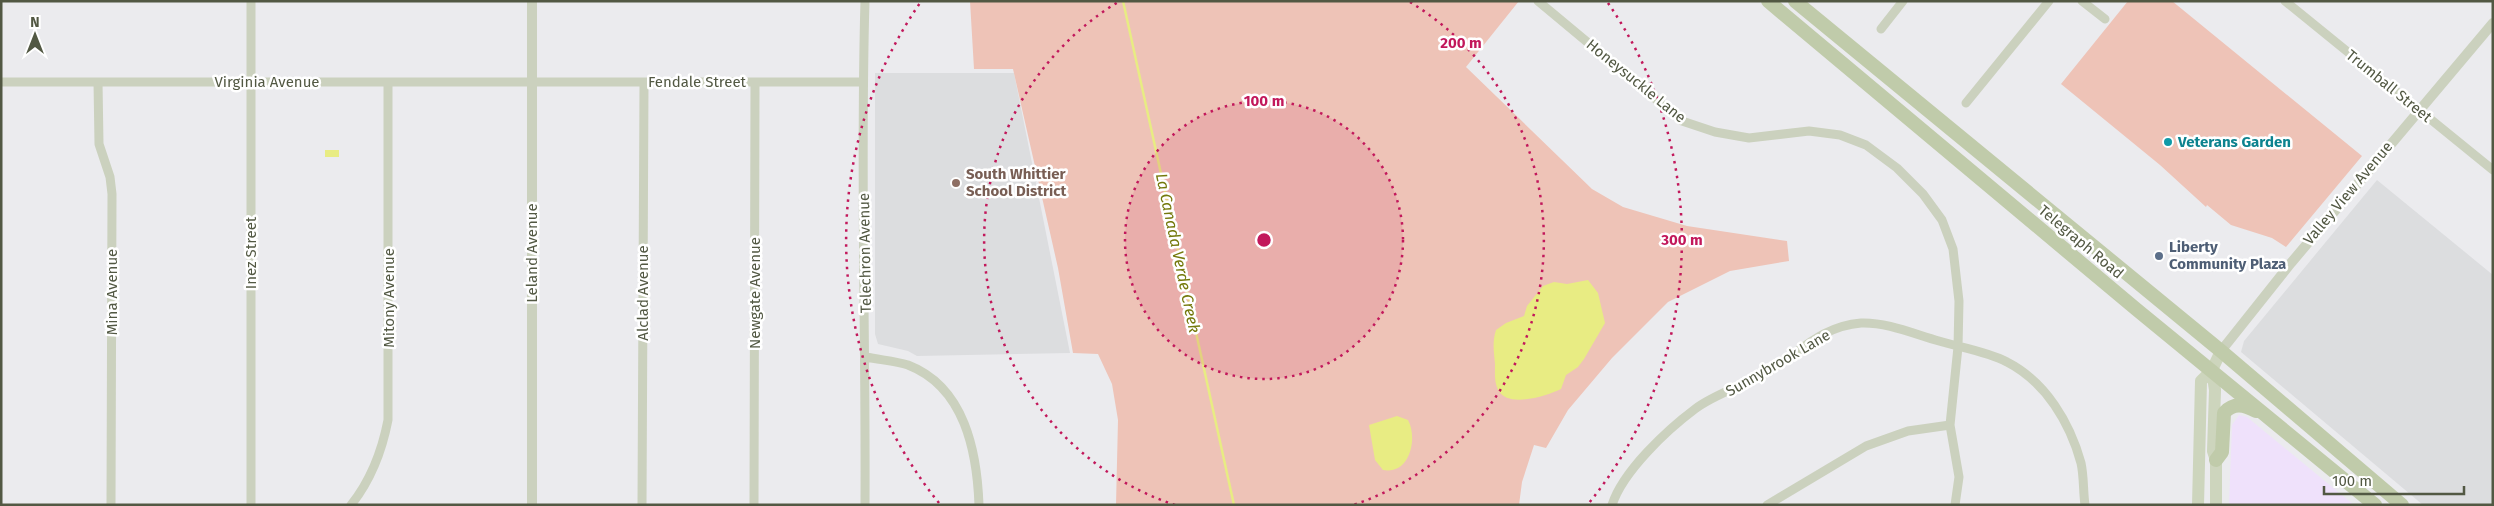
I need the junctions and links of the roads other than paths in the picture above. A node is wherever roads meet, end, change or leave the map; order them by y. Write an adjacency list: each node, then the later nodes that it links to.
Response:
1 (251, 1): 16 (street, Inez Street)
2 (532, 1): 18 (street, Leland Avenue)
3 (865, 1): 21 (street, Telechron Avenue)
4 (1538, 1): 25 (street, Honeysuckle Lane)
5 (1768, 1): 28 (main road, Telegraph Road)
6 (1795, 1): 26 (main road, Telegraph Road)
7 (1903, 1): 13 (street)
8 (2049, 1): 22 (street)
9 (2082, 1): 11 (street)
10 (2285, 1): 23 (street, Trumball Street)
11 (2105, 19)
12 (2493, 23): 23 (street, Valley View Avenue)
13 (1881, 29)
14 (1, 82): 15 (street, Virginia Avenue)
15 (98, 82): 16 (street, Virginia Avenue); 32 (street, Mina Avenue)
16 (251, 82): 17 (street, Virginia Avenue); 33 (street, Inez Street)
17 (388, 82): 18 (street, Virginia Avenue); 34 (street, Mitony Avenue)
18 (532, 82): 19 (street, Fendale Street); 35 (street, Leland Avenue)
19 (644, 82): 20 (street, Fendale Street); 36 (street, Alclad Avenue)
20 (755, 82): 21 (street, Fendale Street); 37 (street, Newgate Avenue)
21 (862, 82): 27 (street, Telechron Avenue)
22 (1966, 103)
23 (2418, 109): 24 (street, Trumball Street); 26 (street, Valley View Avenue)
24 (2493, 170)
25 (1958, 347): 30 (street, Honeysuckle Lane); 40 (street, Sunnybrook Lane); 43 (street, Sunnybrook Lane)
26 (2221, 351): 28 (main road, Valley View Avenue); 47 (main road, Telegraph Road)
27 (866, 357): 38 (street, Telechron Avenue); 39 (street)
28 (2212, 370): 29 (main road, Telegraph Road); 31 (main road, Valley View Avenue); 44 (main road, Valley View Avenue)
29 (2266, 416): 31 (main road); 46 (main road, Telegraph Road)
30 (1950, 425): 41 (street); 42 (street, Honeysuckle Lane)
31 (2216, 460): 45 (main road, Valley View Avenue)
32 (111, 505)
33 (251, 505)
34 (351, 505)
35 (532, 505)
36 (642, 505)
37 (754, 505)
38 (865, 505)
39 (979, 505)
40 (1612, 505)
41 (1767, 505)
42 (1955, 505)
43 (2085, 505)
44 (2198, 505)
45 (2216, 505)
46 (2375, 505)
47 (2402, 505)

